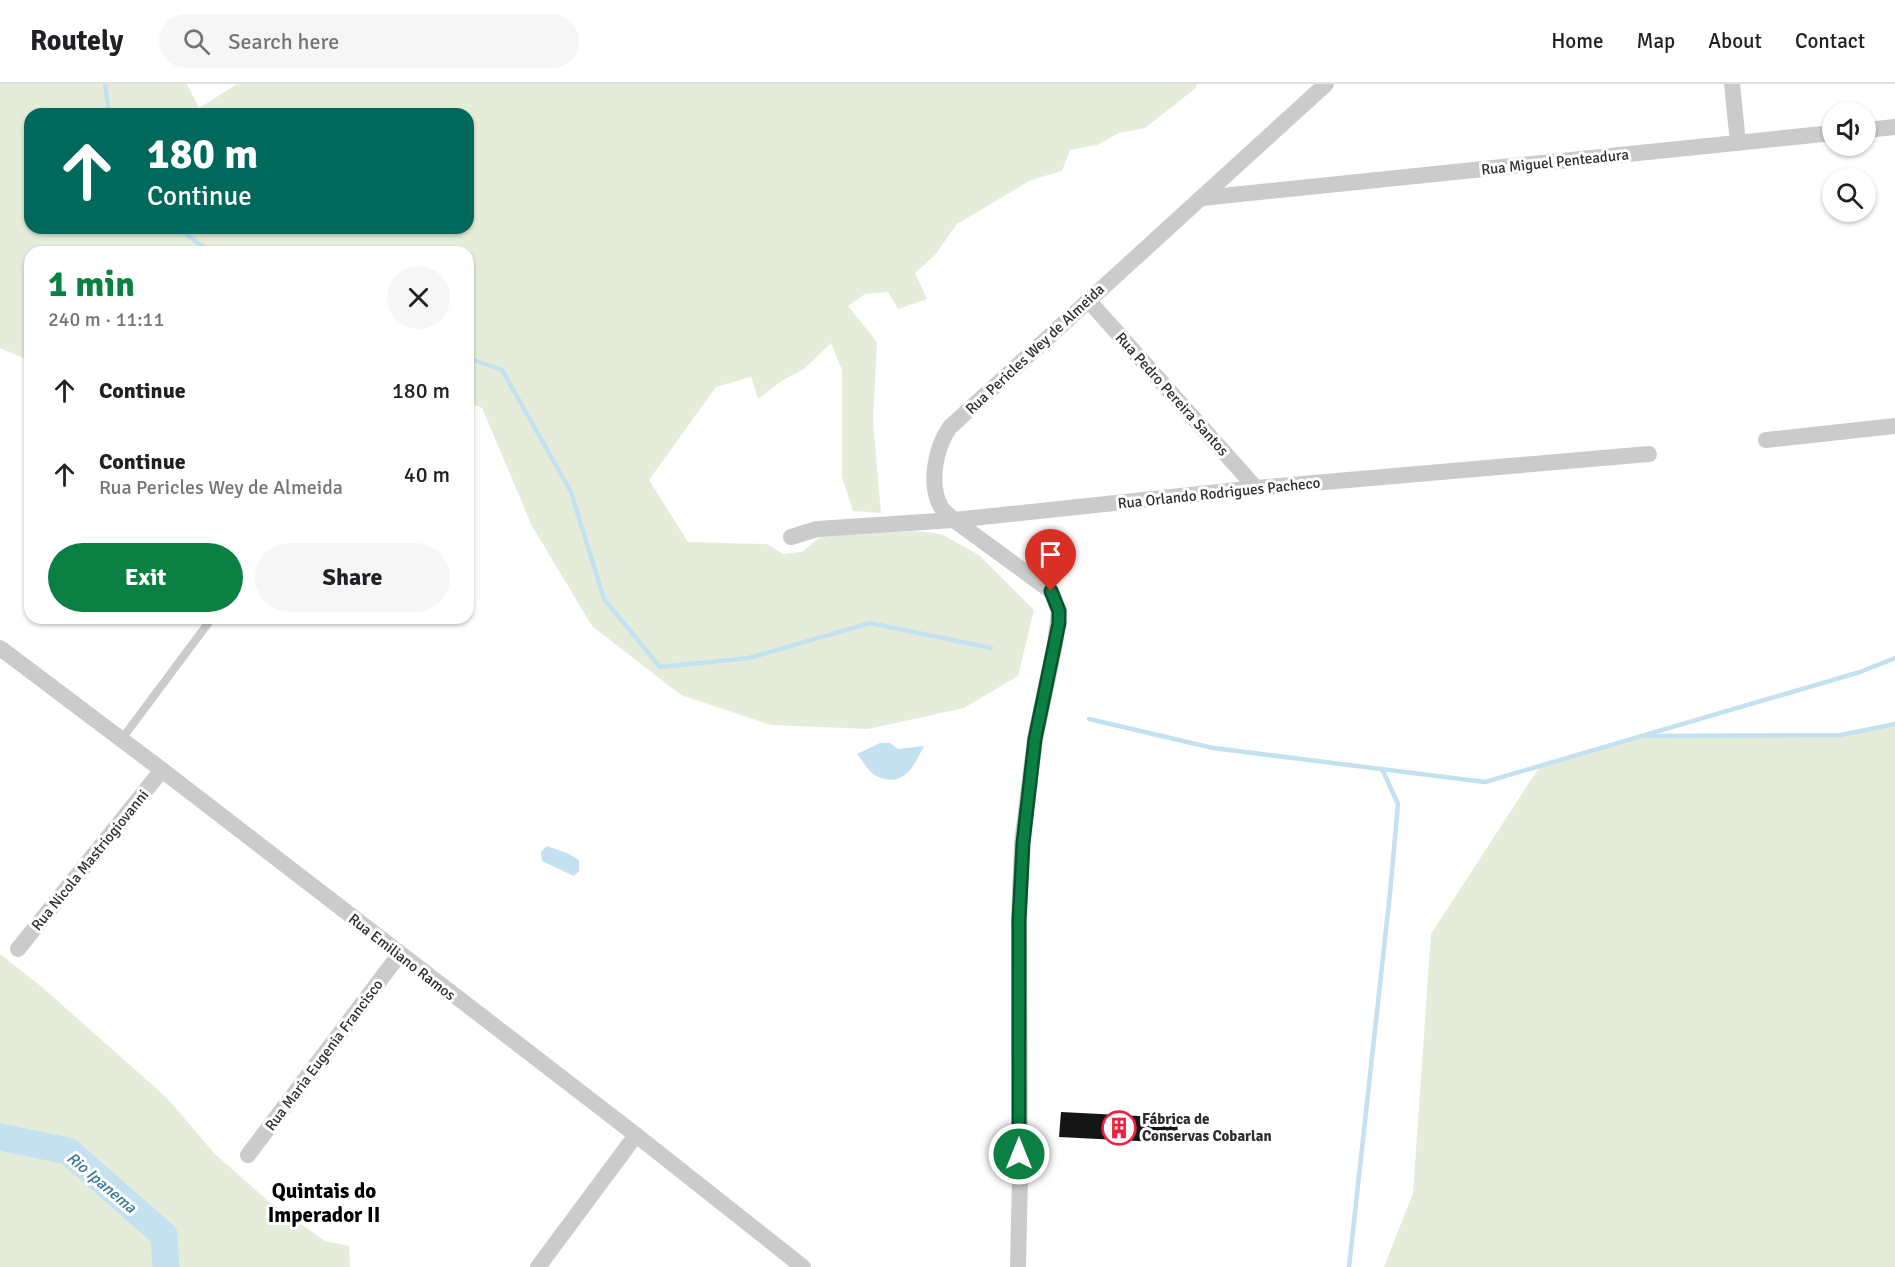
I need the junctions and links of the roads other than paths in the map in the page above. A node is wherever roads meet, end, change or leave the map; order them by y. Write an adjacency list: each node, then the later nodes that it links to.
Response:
1 (1326, 84): 7 (street, Rua Pericles Wey de Almeida)
2 (1732, 84): 6 (street)
3 (1895, 127): 4 (street)
4 (1876, 129)
5 (1822, 134): 6 (street, Rua Miguel Penteadura)
6 (1738, 142): 8 (street, Rua Miguel Penteadura)
7 (1237, 166): 8 (street, Rua Miguel Penteadura); 9 (street, Rua Pericles Wey de Almeida)
8 (1276, 190): 9 (street, Rua Miguel Penteadura)
9 (1202, 198): 10 (street, Rua Pericles Wey de Almeida)
10 (1088, 300): 14 (street, Rua Pedro Pereira Santos); 15 (street, Rua Pericles Wey de Almeida)
11 (1895, 426): 12 (street)
12 (1766, 440)
13 (1649, 454): 14 (street, Rua Orlando Rodrigues Pacheco)
14 (1256, 488): 15 (street, Rua Orlando Rodrigues Pacheco)
15 (954, 520): 16 (street, Rua Orlando Rodrigues Pacheco); 27 (street, Rua Pericles Wey de Almeida)
16 (791, 537)
17 (208, 624): 19 (lane)
18 (0, 648): 19 (street, Rua Emiliano Ramos)
19 (122, 740): 20 (street, Rua Emiliano Ramos)
20 (162, 770): 21 (street, Rua Nicola Mastriogiovanni); 22 (street, Rua Emiliano Ramos)
21 (18, 949)
22 (399, 955): 23 (street, Rua Emiliano Ramos); 24 (street, Rua Maria Eugenia Francisco)
23 (636, 1135): 25 (street); 26 (street, Rua Emiliano Ramos)
24 (248, 1155)
25 (538, 1267)
26 (803, 1267)
27 (1018, 1267)

